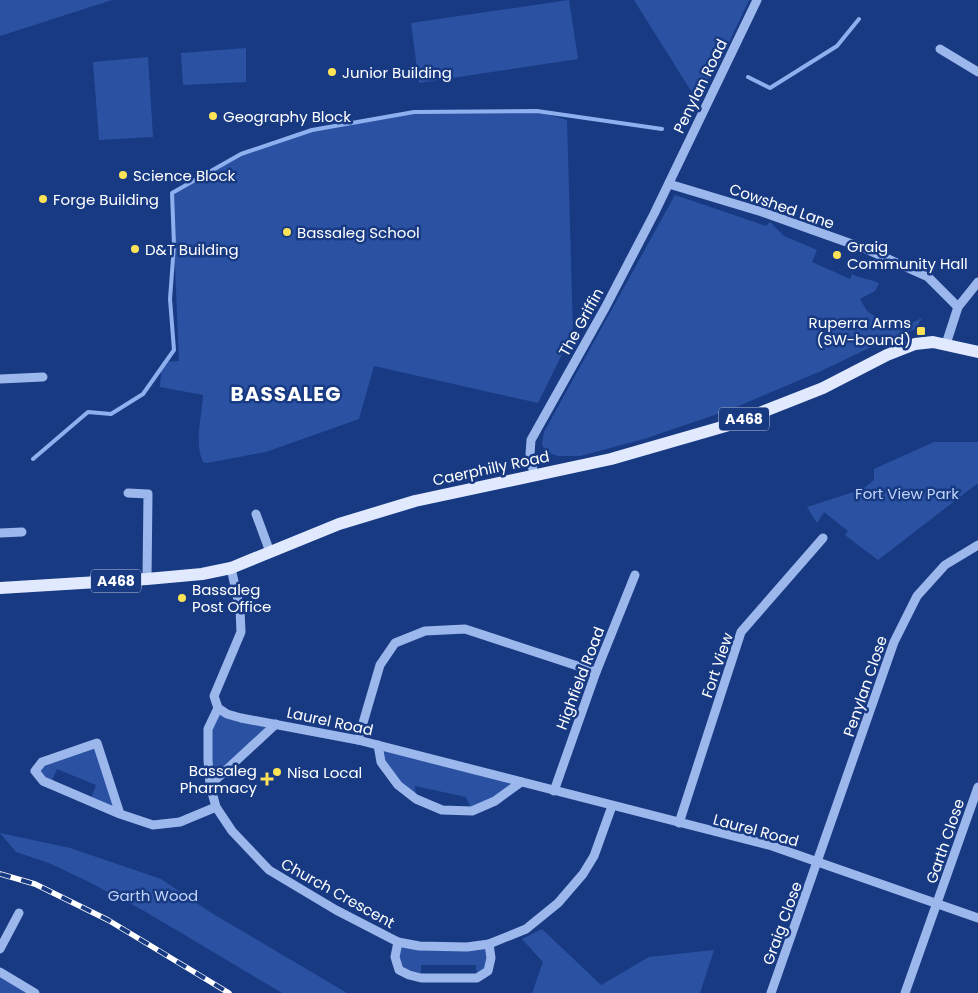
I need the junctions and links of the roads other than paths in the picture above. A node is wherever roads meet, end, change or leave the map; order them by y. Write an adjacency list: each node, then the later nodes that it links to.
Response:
1 (757, 0): 4 (street, Penylan Road)
2 (940, 49): 3 (street)
3 (978, 72)
4 (669, 184): 6 (street, Cowshed Lane); 11 (street, The Griffin)
5 (978, 282): 6 (street)
6 (958, 308): 7 (street)
7 (946, 344): 8 (main road, Caerphilly Road / A468); 11 (main road, Caerphilly Road / A468)
8 (978, 352)
9 (43, 377): 10 (street)
10 (0, 379)
11 (534, 476): 18 (main road, Caerphilly Road / A468)
12 (128, 493): 21 (street)
13 (256, 514): 18 (street)
14 (22, 532): 15 (street)
15 (0, 533)
16 (823, 538): 35 (street, Fort View)
17 (978, 545): 36 (street, Penylan Close)
18 (270, 552): 19 (main road, Caerphilly Road / A468)
19 (231, 568): 21 (main road, Caerphilly Road / A468); 24 (street)
20 (635, 575): 23 (street, Highfield Road)
21 (147, 579): 22 (main road, Caerphilly Road / A468)
22 (0, 588)
23 (596, 672): 26 (street); 31 (street, Highfield Road)
24 (218, 708): 25 (street, Laurel Road); 29 (street, Church Crescent)
25 (276, 724): 26 (street, Laurel Road); 29 (street, Laurel Road)
26 (358, 740): 27 (street, Laurel Road)
27 (378, 745): 28 (street, Laurel Road); 28 (street, Laurel Road)
28 (521, 782): 31 (street, Laurel Road)
29 (210, 785): 33 (street, Church Crescent)
30 (978, 787): 37 (street, Garth Close)
31 (554, 791): 32 (street, Laurel Road)
32 (612, 806): 35 (street, Laurel Road); 41 (street, Church Crescent)
33 (216, 807): 34 (street); 40 (street, Church Crescent)
34 (120, 814): 34 (street)
35 (679, 823): 36 (street, Laurel Road)
36 (818, 862): 37 (street, Laurel Road); 45 (street, Graig Close)
37 (937, 904): 39 (street, Laurel Road); 46 (street, Garth Close)
38 (19, 913): 42 (street)
39 (978, 918)
40 (398, 942): 41 (street, Church Crescent); 41 (street, Church Crescent)
41 (489, 944)
42 (0, 949)
43 (0, 972): 44 (street)
44 (35, 993)
45 (771, 993)
46 (905, 993)

